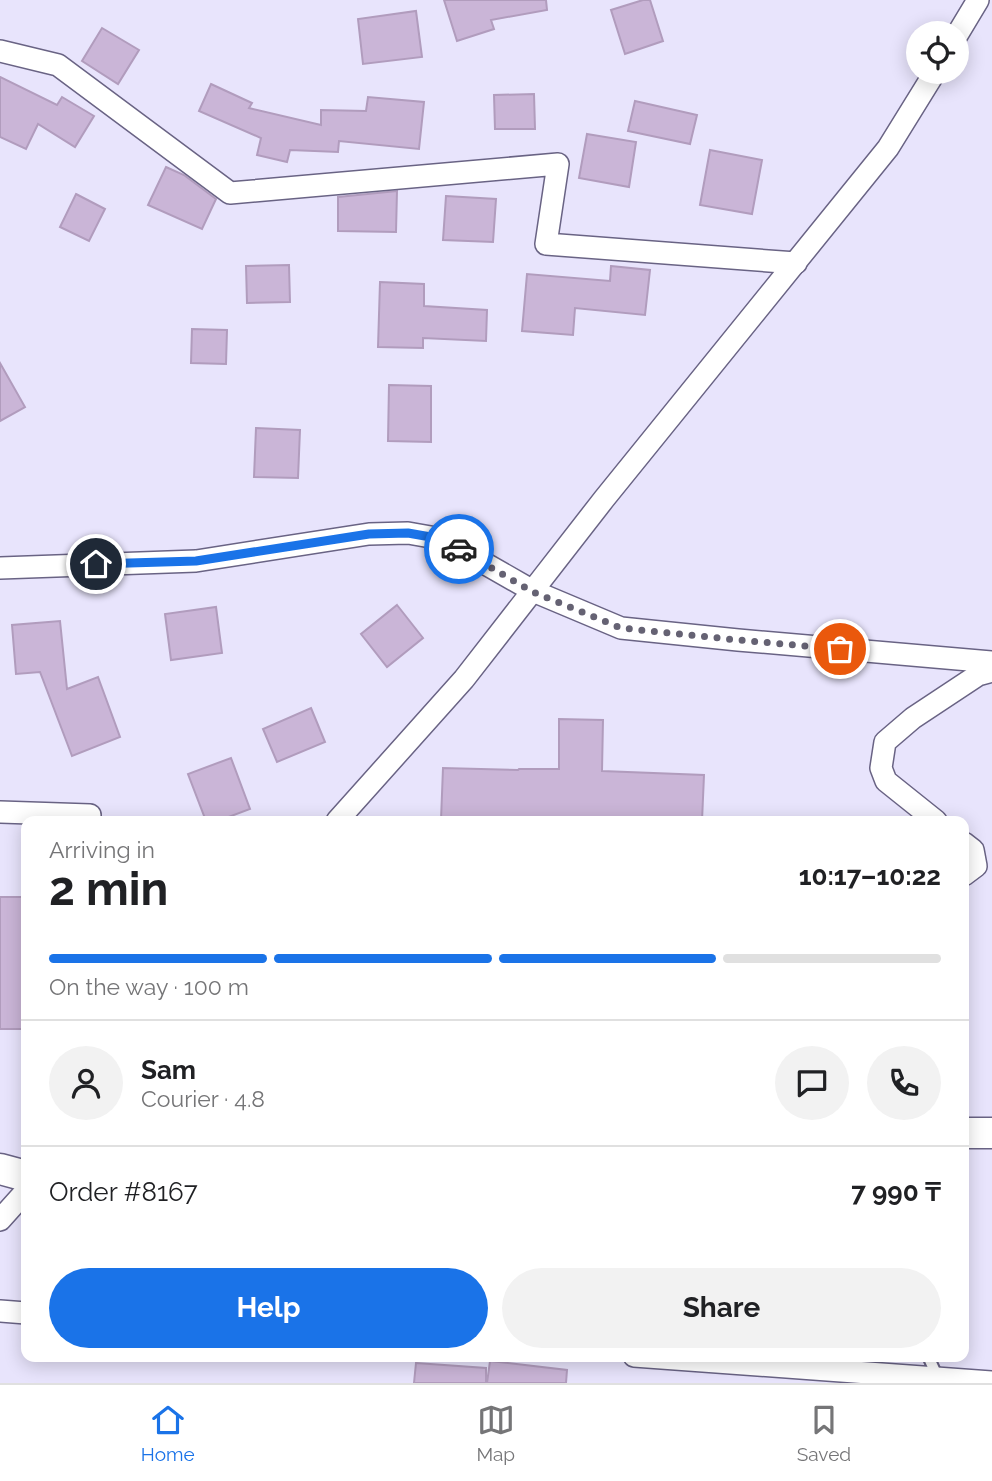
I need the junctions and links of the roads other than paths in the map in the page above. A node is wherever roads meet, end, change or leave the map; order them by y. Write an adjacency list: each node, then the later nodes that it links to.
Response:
1 (978, 0): 2 (street)
2 (965, 21)
3 (0, 51): 5 (street)
4 (928, 84): 5 (street)
5 (796, 263): 7 (street)
6 (0, 568): 7 (street)
7 (533, 592): 8 (street); 12 (street)
8 (992, 662)
9 (992, 671): 13 (street)
10 (0, 812): 11 (street)
11 (90, 815)
12 (341, 816)
13 (930, 816)
14 (969, 1133): 15 (street)
15 (992, 1133)
16 (0, 1169): 17 (street)
17 (21, 1175)
18 (21, 1197): 19 (street)
19 (0, 1220)
20 (0, 1311): 21 (street)
21 (21, 1312)
22 (717, 1362): 24 (street)
23 (931, 1362): 24 (lane)
24 (938, 1378): 25 (street)
25 (992, 1382)

